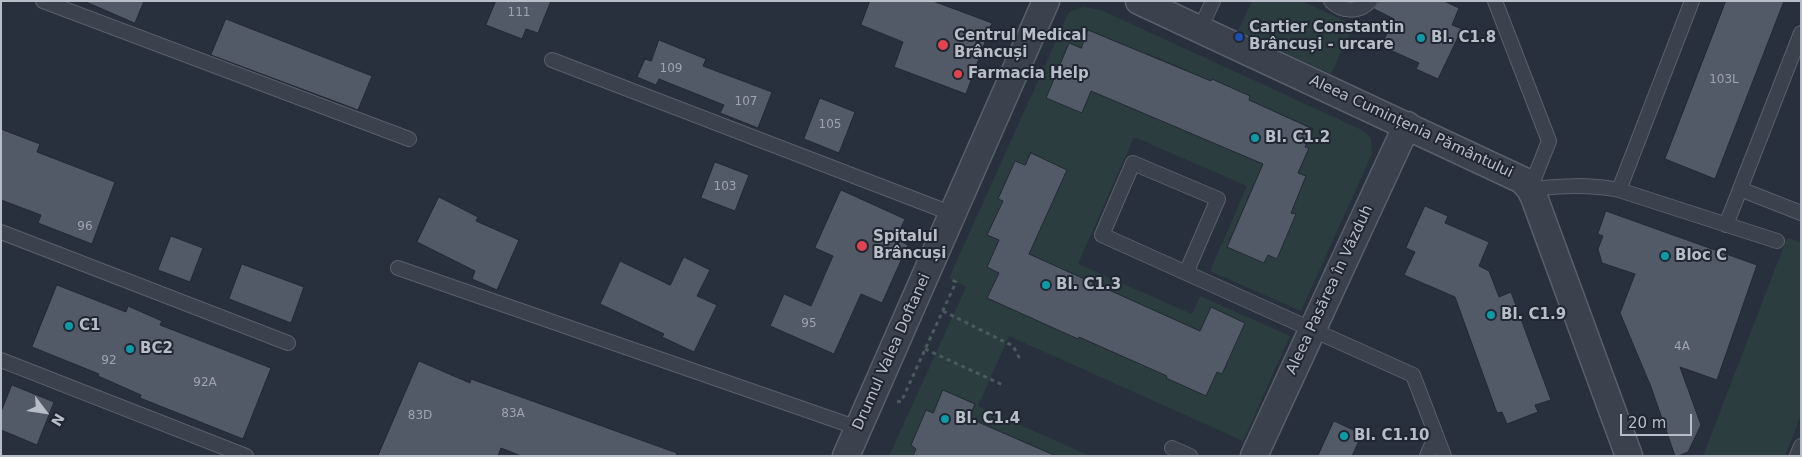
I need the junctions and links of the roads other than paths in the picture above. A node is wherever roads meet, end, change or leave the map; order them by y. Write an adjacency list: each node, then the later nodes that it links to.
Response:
1 (43, 1): 13 (lane)
2 (1046, 1): 18 (street, Drumul Valea Doftanei)
3 (1139, 1): 9 (street, Aleea Cumințenia Pământului)
4 (1213, 1): 9 (lane)
5 (1331, 1): 6 (lane)
6 (1370, 1)
7 (1495, 1): 14 (lane)
8 (1692, 1): 16 (lane)
9 (1200, 29): 12 (street, Aleea Cumințenia Pământului)
10 (1801, 33): 15 (lane)
11 (552, 60): 18 (lane)
12 (1407, 125): 14 (street, Aleea Cumințenia Pământului); 24 (street, Aleea Pasărea în Văzduh)
13 (409, 139)
14 (1530, 189): 16 (lane); 37 (street)
15 (1740, 189): 17 (lane); 19 (lane)
16 (1619, 190): 19 (lane)
17 (1801, 213)
18 (953, 214): 27 (street, Drumul Valea Doftanei)
19 (1726, 225): 21 (lane)
20 (1, 232): 25 (lane)
21 (1777, 241)
22 (398, 268): 27 (lane)
23 (1186, 273): 23 (lane); 24 (lane)
24 (1312, 330): 28 (lane); 34 (street, Aleea Pasărea în Văzduh)
25 (288, 342)
26 (1, 360): 31 (lane)
27 (858, 428): 32 (street, Drumul Valea Doftanei)
28 (1436, 436): 35 (lane); 36 (lane)
29 (1801, 446): 38 (lane)
30 (1172, 448): 33 (lane)
31 (246, 456)
32 (846, 456)
33 (1190, 456)
34 (1254, 456)
35 (1427, 456)
36 (1444, 456)
37 (1629, 456)
38 (1797, 456)

